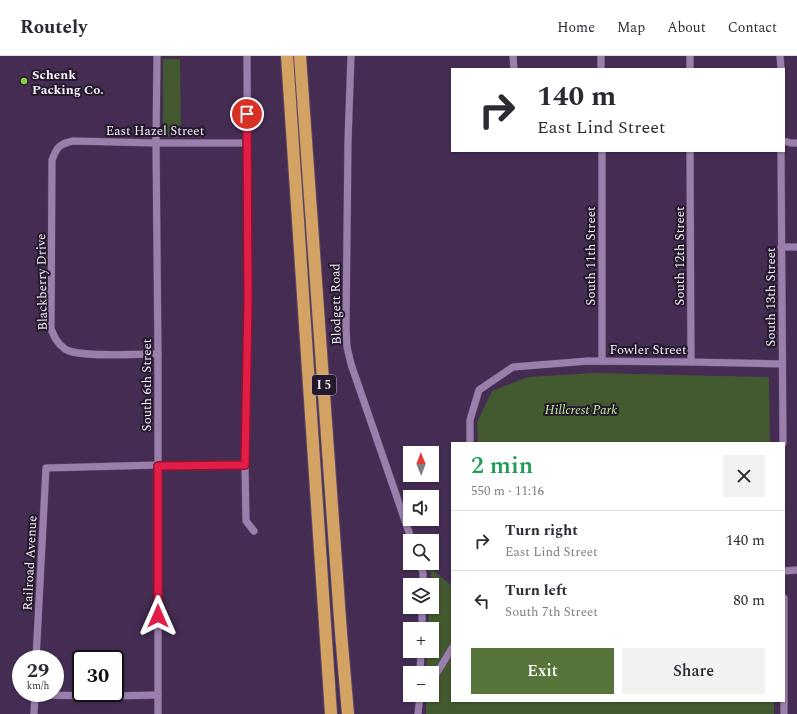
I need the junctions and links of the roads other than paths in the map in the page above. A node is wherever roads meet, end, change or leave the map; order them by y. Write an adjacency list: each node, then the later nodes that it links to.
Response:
1 (157, 56): 16 (street, South 6th Street)
2 (248, 56): 17 (street)
3 (286, 56): 46 (highway, I 5)
4 (300, 56): 47 (highway, I 5)
5 (351, 56): 33 (street, Blodgett Road)
6 (513, 56): 10 (street)
7 (601, 56): 11 (street)
8 (690, 56): 12 (street)
9 (780, 56): 13 (street)
10 (514, 68)
11 (601, 68)
12 (690, 68)
13 (781, 68)
14 (785, 141): 18 (street)
15 (63, 143): 16 (street, East Hazel Street); 24 (street, Blackberry Drive)
16 (156, 143): 17 (street, East Hazel Street); 24 (street, South 6th Street)
17 (247, 143): 30 (street)
18 (797, 143)
19 (602, 152): 25 (street, South 11th Street)
20 (690, 152): 26 (street, South 12th Street)
21 (781, 152): 22 (street, South 13th Street)
22 (781, 247): 23 (street); 27 (street, South 13th Street)
23 (797, 247)
24 (158, 354): 31 (street, South 6th Street)
25 (602, 361): 26 (street, Fowler Street); 28 (street, Fowler Street)
26 (691, 362): 27 (street, Fowler Street)
27 (782, 364): 29 (street, South 13th Street)
28 (470, 442)
29 (783, 442)
30 (245, 465): 31 (street); 32 (street)
31 (158, 466): 36 (street, Railroad Avenue); 40 (street, South 6th Street)
32 (254, 531)
33 (410, 534)
34 (797, 570): 35 (street)
35 (785, 571)
36 (36, 650)
37 (451, 650): 38 (street)
38 (439, 669)
39 (64, 695): 40 (street)
40 (158, 695): 45 (street, South 6th Street)
41 (35, 702): 44 (street)
42 (420, 702): 48 (street)
43 (784, 702): 49 (street)
44 (34, 714)
45 (158, 714)
46 (331, 714)
47 (348, 714)
48 (418, 714)
49 (784, 714)

